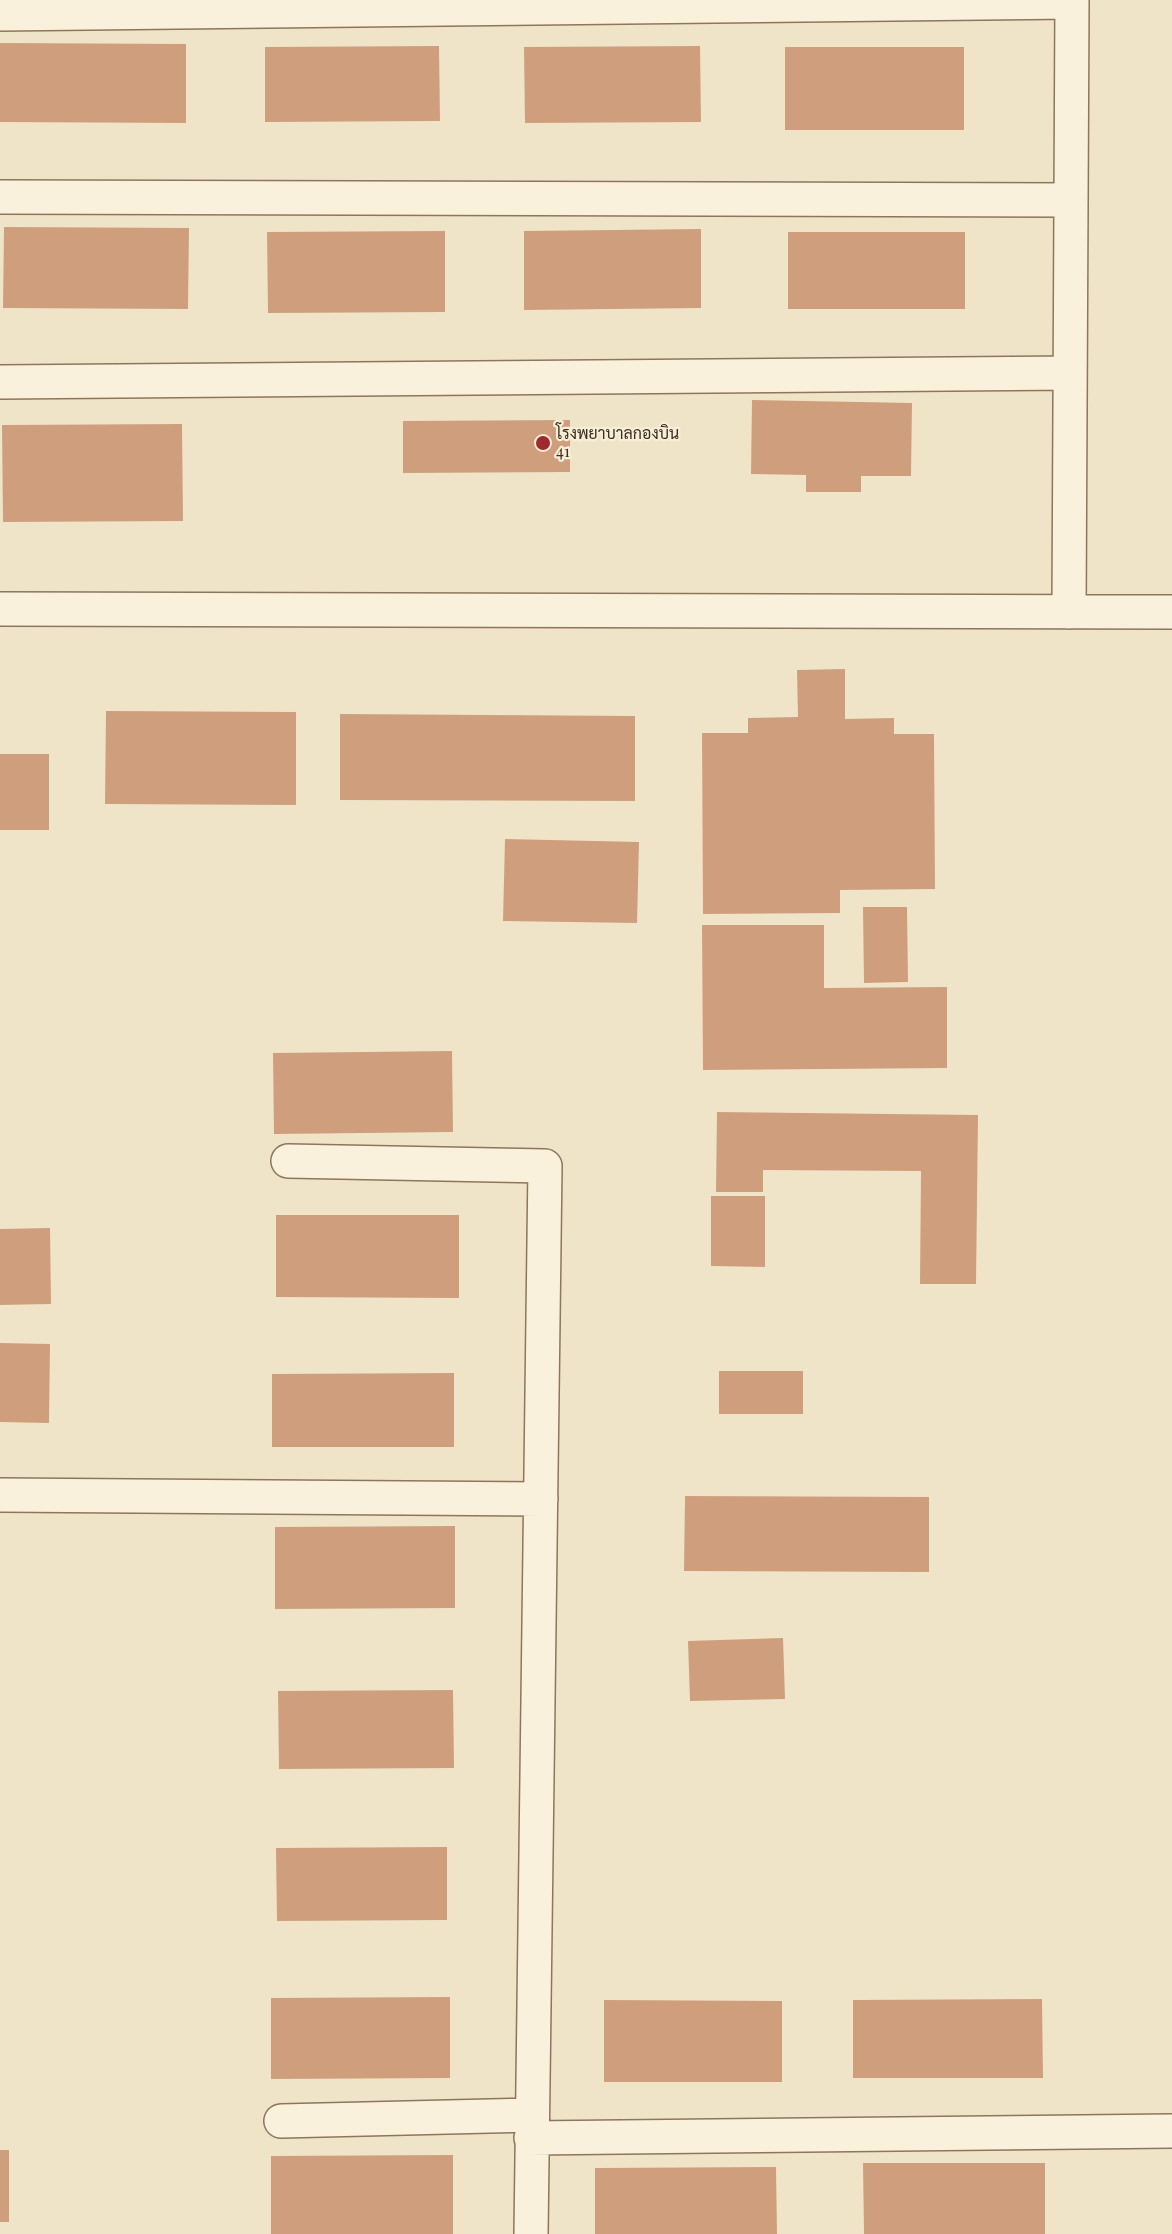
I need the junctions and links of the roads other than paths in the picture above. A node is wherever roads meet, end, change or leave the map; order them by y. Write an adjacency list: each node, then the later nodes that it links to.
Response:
1 (1072, 1): 2 (lane); 4 (lane)
2 (0, 14)
3 (0, 197): 4 (lane)
4 (1071, 200): 5 (lane)
5 (1070, 373): 6 (lane); 8 (lane)
6 (0, 382)
7 (0, 609): 8 (lane)
8 (1069, 612): 9 (lane)
9 (1172, 612)
10 (288, 1161): 12 (lane)
11 (0, 1495): 12 (lane)
12 (541, 1499): 14 (lane)
13 (281, 2121): 14 (lane)
14 (532, 2127): 15 (lane); 16 (lane)
15 (1172, 2132)
16 (531, 2234)

